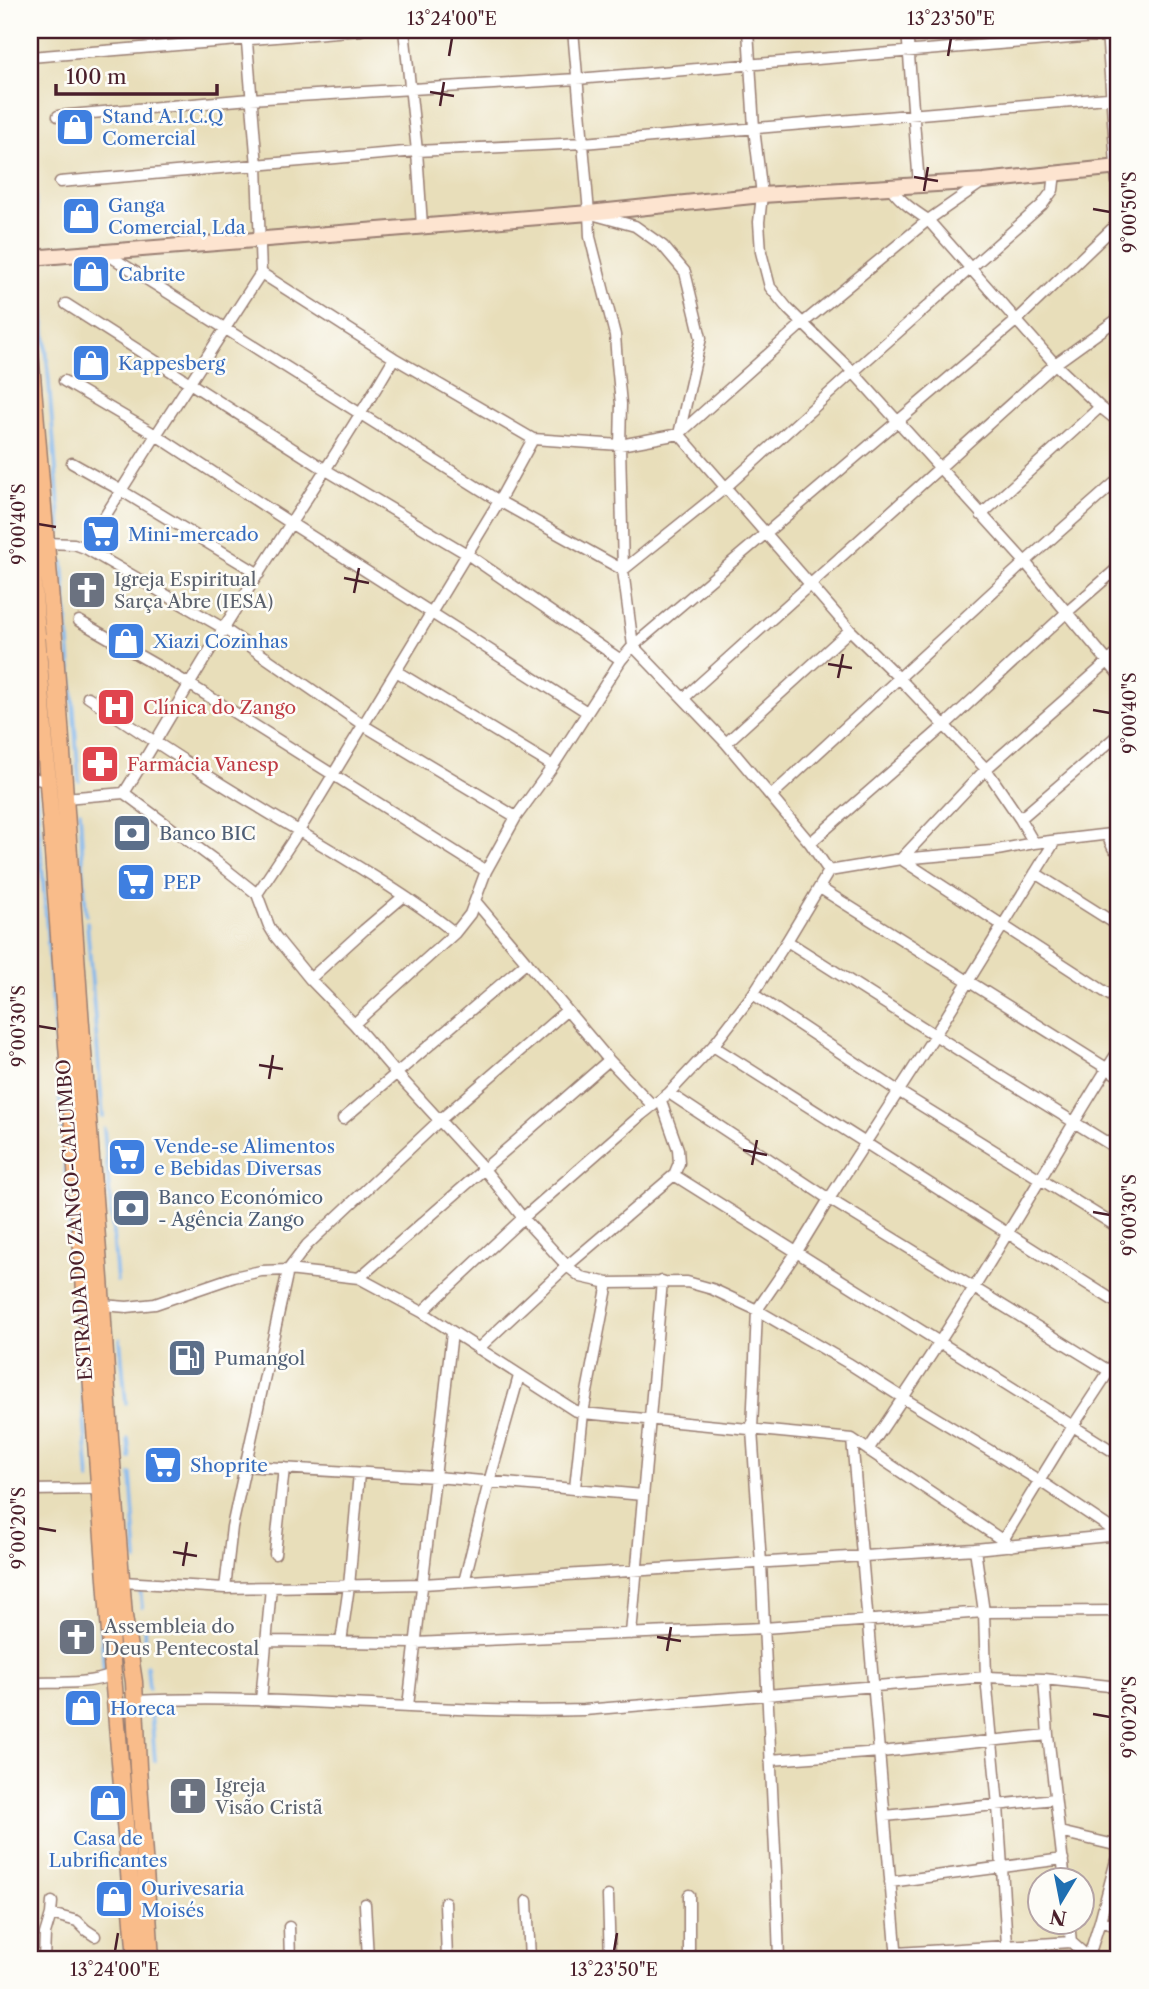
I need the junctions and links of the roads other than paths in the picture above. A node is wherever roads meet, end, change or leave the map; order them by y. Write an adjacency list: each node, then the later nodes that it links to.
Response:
1 (361, 30): 7 (street)
2 (404, 30): 13 (street)
3 (573, 30): 12 (street)
4 (748, 30): 11 (street)
5 (908, 30): 9 (street)
6 (1107, 32): 8 (street); 9 (street); 14 (street)
7 (246, 34): 10 (street); 15 (street)
8 (1119, 34)
9 (909, 51): 11 (street); 16 (street)
10 (30, 57)
11 (750, 64): 12 (street); 18 (street)
12 (577, 79): 13 (street); 19 (street)
13 (410, 89): 15 (street); 20 (street)
14 (1115, 97): 16 (street); 22 (street)
15 (250, 99): 17 (street); 21 (street)
16 (914, 115): 18 (street); 26 (street)
17 (58, 116)
18 (754, 128): 19 (street); 28 (street)
19 (583, 143): 20 (street); 30 (street)
20 (417, 151): 21 (street); 33 (street)
21 (257, 166): 25 (street); 34 (street)
22 (1118, 167): 23 (street); 29 (street)
23 (1055, 173): 24 (street); 37 (street)
24 (984, 181): 26 (street); 31 (street)
25 (60, 182)
26 (919, 186): 27 (street)
27 (891, 188): 28 (street); 31 (street)
28 (762, 195): 30 (street); 42 (street)
29 (1119, 210)
30 (589, 213): 33 (street); 54 (street); 57 (street)
31 (928, 220): 37 (street); 42 (street)
32 (1119, 222): 41 (street)
33 (422, 226): 34 (street)
34 (260, 239): 35 (street); 38 (street)
35 (103, 252): 36 (street); 43 (street)
36 (30, 258)
37 (971, 268): 41 (street); 47 (street)
38 (261, 273): 43 (street); 45 (street)
39 (66, 304): 49 (street)
40 (1119, 318): 46 (street)
41 (1017, 320): 46 (street); 52 (street)
42 (803, 323): 47 (street); 54 (street)
43 (224, 329): 49 (street); 51 (street)
44 (30, 351): 68 (main road, ESTRADA DO ZANGO-CALUMBO)
45 (394, 358): 51 (street); 56 (street)
46 (1055, 363): 50 (street); 59 (street)
47 (853, 372): 52 (street); 62 (street)
48 (64, 381): 55 (street)
49 (189, 383): 55 (street); 60 (street)
50 (1100, 407): 53 (street); 65 (street)
51 (361, 415): 60 (street); 64 (street)
52 (897, 422): 59 (street); 67 (street)
53 (1119, 422)
54 (679, 434): 57 (street); 62 (street)
55 (156, 435): 63 (street); 66 (street)
56 (533, 439): 57 (street); 64 (street)
57 (620, 445): 73 (street)
58 (72, 463): 63 (street)
59 (939, 469): 65 (street); 75 (street)
60 (326, 470): 66 (street); 70 (street)
61 (1119, 479): 71 (street)
62 (725, 488): 67 (street); 73 (street)
63 (122, 491): 69 (street); 74 (street)
64 (499, 501): 70 (street); 73 (street)
65 (981, 515): 71 (street)
66 (292, 524): 74 (street); 76 (street)
67 (765, 534): 75 (street); 81 (street)
68 (37, 541): 69 (street); 101 (main road, ESTRADA DO ZANGO-CALUMBO); 104 (main road, ESTRADA DO ZANGO-CALUMBO)
69 (85, 548): 79 (street)
70 (467, 554): 76 (street); 83 (street)
71 (1025, 562): 77 (street); 87 (street)
72 (1119, 567): 77 (street)
73 (623, 570): 81 (street)
74 (259, 575): 79 (street)
75 (811, 585): 80 (street); 90 (street)
76 (431, 613): 85 (street); 91 (street)
77 (1066, 613): 84 (street); 93 (street)
78 (79, 621): 88 (street)
79 (223, 628): 88 (street); 92 (street)
80 (850, 631): 87 (street); 96 (street)
81 (633, 646): 83 (street); 90 (street)
82 (1119, 652): 84 (street)
83 (621, 660): 91 (street)
84 (1107, 661): 86 (street); 98 (street)
85 (396, 671): 92 (street); 97 (street)
86 (1119, 675)
87 (899, 678): 93 (street); 103 (street)
88 (189, 684): 95 (street); 99 (street)
89 (88, 697): 95 (street)
90 (684, 698): 96 (street)
91 (587, 712): 97 (street)
92 (363, 725): 99 (street); 105 (street)
93 (944, 726): 98 (street); 111 (street)
94 (1119, 734): 106 (street)
95 (156, 743): 102 (street); 107 (street)
96 (726, 743): 103 (street)
97 (553, 766): 105 (street)
98 (986, 769): 106 (street); 114 (street)
99 (333, 775): 107 (street); 115 (street)
100 (30, 777): 101 (street)
101 (48, 782): 188 (main road, ESTRADA DO ZANGO-CALUMBO)
102 (124, 793): 104 (street); 119 (street)
103 (771, 796): 111 (street)
104 (65, 798): 163 (main road, ESTRADA DO ZANGO-CALUMBO)
105 (516, 817): 115 (street)
106 (1020, 819): 112 (street)
107 (299, 831): 119 (street); 120 (street)
108 (1119, 834): 109 (street)
109 (1107, 835): 110 (street); 113 (street)
110 (1055, 841): 112 (street); 117 (street)
111 (810, 843): 116 (street)
112 (1034, 843): 114 (street)
113 (1119, 852)
114 (901, 859): 116 (street); 122 (street)
115 (486, 871): 121 (street)
116 (829, 871): 118 (street)
117 (1035, 873): 122 (street); 123 (street)
118 (820, 888): 125 (street); 128 (street)
119 (257, 894): 127 (street)
120 (404, 897): 124 (street); 127 (street)
121 (475, 901): 124 (street); 126 (street)
122 (1001, 926): 128 (street); 130 (street)
123 (1119, 926)
124 (455, 933): 132 (street)
125 (788, 941): 129 (street); 133 (street)
126 (527, 962): 131 (street); 138 (street)
127 (310, 979): 132 (street)
128 (969, 981): 133 (street); 137 (street)
129 (752, 994): 134 (street); 140 (street)
130 (1119, 1001)
131 (567, 1010): 136 (street); 144 (street)
132 (354, 1024): 138 (street)
133 (935, 1035): 140 (street); 145 (street)
134 (713, 1046): 141 (street); 146 (street)
135 (1119, 1050): 137 (street)
136 (609, 1060): 142 (street); 148 (street)
137 (1107, 1068): 139 (street); 145 (street)
138 (397, 1074): 143 (street); 144 (street)
139 (1119, 1076)
140 (898, 1091): 146 (street); 150 (street)
141 (670, 1093): 142 (street); 151 (street)
142 (657, 1104): 149 (street); 152 (street)
143 (343, 1119)
144 (440, 1120): 148 (street); 157 (street)
145 (1074, 1122): 147 (street); 150 (street)
146 (864, 1143): 151 (street); 154 (street)
147 (1119, 1150)
148 (484, 1169): 152 (street); 158 (street)
149 (674, 1175): 155 (street); 156 (street)
150 (1041, 1179): 153 (street); 154 (street)
151 (829, 1199): 155 (street); 161 (street)
152 (523, 1218): 156 (street); 165 (street)
153 (1119, 1228)
154 (1007, 1234): 161 (street); 162 (street)
155 (796, 1253): 164 (street); 167 (street)
156 (567, 1266): 160 (street); 168 (street)
157 (288, 1270): 158 (street); 163 (street); 181 (street)
158 (359, 1279): 165 (street)
159 (662, 1281): 160 (street); 164 (street); 175 (street)
160 (608, 1283): 174 (street)
161 (973, 1288): 167 (street); 170 (street)
162 (1119, 1304)
163 (102, 1305): 198 (main road, ESTRADA DO ZANGO-CALUMBO)
164 (757, 1310): 173 (street); 177 (street)
165 (422, 1312): 166 (street)
166 (452, 1333): 168 (street); 184 (street)
167 (939, 1341): 173 (street); 176 (street)
168 (478, 1349): 171 (street)
169 (1119, 1356): 170 (street)
170 (1110, 1371): 172 (street); 176 (street)
171 (519, 1376): 174 (street); 186 (street)
172 (1119, 1377)
173 (903, 1398): 179 (street); 185 (street)
174 (583, 1413): 175 (street); 187 (street)
175 (651, 1420): 177 (street); 190 (street)
176 (1073, 1426): 180 (street); 185 (street)
177 (752, 1430): 178 (street); 196 (street)
178 (852, 1439): 179 (street); 195 (street)
179 (868, 1450): 192 (street)
180 (1119, 1455)
181 (244, 1466): 182 (street); 203 (street)
182 (284, 1468): 183 (street); 194 (street)
183 (359, 1473): 184 (street); 201 (street)
184 (436, 1478): 186 (street); 200 (street)
185 (1040, 1481): 191 (street); 192 (street)
186 (489, 1482): 187 (street); 199 (street)
187 (575, 1488): 190 (street)
188 (99, 1489): 189 (street); 212 (main road, ESTRADA DO ZANGO-CALUMBO)
189 (30, 1490)
190 (643, 1495): 197 (street)
191 (1119, 1534): 192 (street)
192 (1007, 1543): 193 (street)
193 (975, 1549): 195 (street); 205 (street)
194 (275, 1554)
195 (861, 1557): 196 (street); 206 (street)
196 (761, 1563): 197 (street); 207 (street)
197 (636, 1571): 199 (street); 208 (street)
198 (122, 1582): 203 (street); 219 (main road, ESTRADA DO ZANGO-CALUMBO)
199 (464, 1582): 200 (street)
200 (423, 1584): 201 (street); 211 (street)
201 (349, 1586): 202 (street); 210 (street)
202 (271, 1587): 203 (street); 209 (street)
203 (225, 1588)
204 (1119, 1611): 205 (street)
205 (984, 1612): 206 (street); 213 (street)
206 (868, 1622): 207 (street); 216 (street)
207 (764, 1628): 208 (street); 218 (street)
208 (631, 1634): 211 (street)
209 (267, 1641): 210 (street); 220 (street)
210 (341, 1642): 211 (street)
211 (415, 1643): 221 (street)
212 (113, 1675): 215 (street); 251 (main road, ESTRADA DO ZANGO-CALUMBO)
213 (986, 1677): 214 (street); 216 (street); 223 (street)
214 (1044, 1679): 217 (street); 222 (street)
215 (30, 1683)
216 (872, 1685): 218 (street); 224 (street)
217 (1119, 1687)
218 (767, 1696): 221 (street); 225 (street)
219 (135, 1701): 220 (street); 252 (main road, ESTRADA DO ZANGO-CALUMBO)
220 (261, 1701): 221 (street)
221 (408, 1706)
222 (1048, 1735): 223 (street); 226 (street)
223 (991, 1741): 224 (street); 227 (street)
224 (880, 1752): 225 (street); 228 (street)
225 (770, 1760): 259 (street)
226 (1055, 1800): 227 (street); 229 (street)
227 (998, 1806): 228 (street); 232 (street)
228 (885, 1815): 234 (street)
229 (1060, 1832): 230 (street); 231 (street)
230 (1119, 1847): 242 (street)
231 (1063, 1859): 232 (street); 233 (street)
232 (1002, 1867): 234 (street); 248 (street)
233 (1064, 1867)
234 (890, 1882): 249 (street)
235 (689, 1895): 258 (street)
236 (608, 1896): 257 (street)
237 (527, 1901): 256 (street)
238 (52, 1902): 241 (street)
239 (445, 1902): 255 (street)
240 (365, 1904): 254 (street)
241 (51, 1914): 245 (street); 250 (street)
242 (1100, 1921): 244 (street); 260 (street)
243 (289, 1927): 253 (street)
244 (1119, 1927)
245 (95, 1936)
246 (1070, 1937): 247 (street)
247 (1071, 1942): 248 (street); 260 (street)
248 (1007, 1945): 249 (street)
249 (897, 1956)
250 (44, 1959)
251 (136, 1959)
252 (152, 1959)
253 (290, 1959)
254 (368, 1959)
255 (447, 1959)
256 (530, 1959)
257 (610, 1959)
258 (689, 1959)
259 (779, 1959)
260 (1090, 1959)

